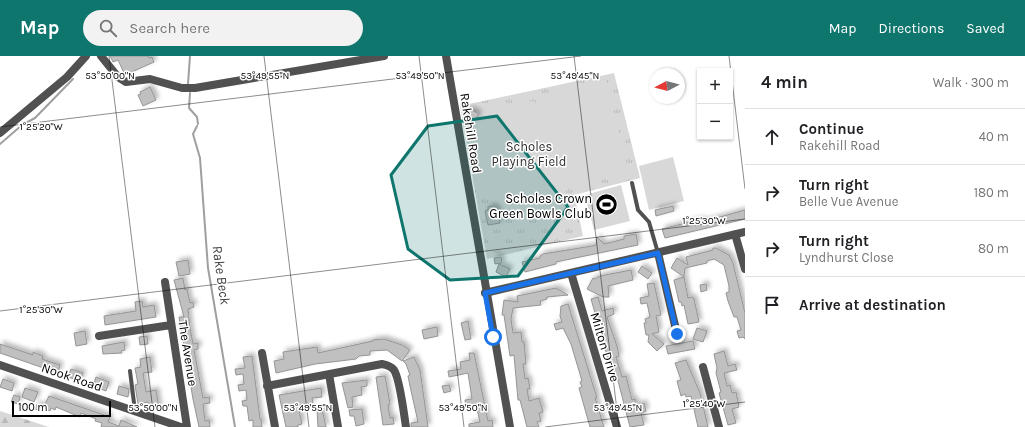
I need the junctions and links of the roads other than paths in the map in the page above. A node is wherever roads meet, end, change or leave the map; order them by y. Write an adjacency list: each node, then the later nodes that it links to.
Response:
1 (86, 56): 5 (street)
2 (101, 56): 3 (street)
3 (384, 56)
4 (446, 56): 13 (street, Rakehill Road)
5 (0, 133)
6 (632, 183): 9 (lane)
7 (745, 232): 8 (street)
8 (736, 234): 9 (street); 10 (street)
9 (658, 253): 11 (street); 15 (street)
10 (745, 269)
11 (571, 273): 13 (street); 30 (street, Milton Drive)
12 (165, 282): 14 (street, The Avenue)
13 (485, 293): 29 (street, Rakehill Road)
14 (171, 325): 16 (street); 25 (street, The Avenue)
15 (677, 334)
16 (98, 336)
17 (262, 353): 22 (street)
18 (0, 365): 23 (street, Nook Road)
19 (703, 366): 31 (street)
20 (130, 371): 23 (lane)
21 (329, 374): 22 (street); 27 (street); 28 (street)
22 (267, 386): 26 (street)
23 (136, 412): 24 (street, Nook Road)
24 (181, 427)
25 (187, 427)
26 (275, 427)
27 (338, 427)
28 (406, 427)
29 (510, 427)
30 (617, 427)
31 (719, 427)

